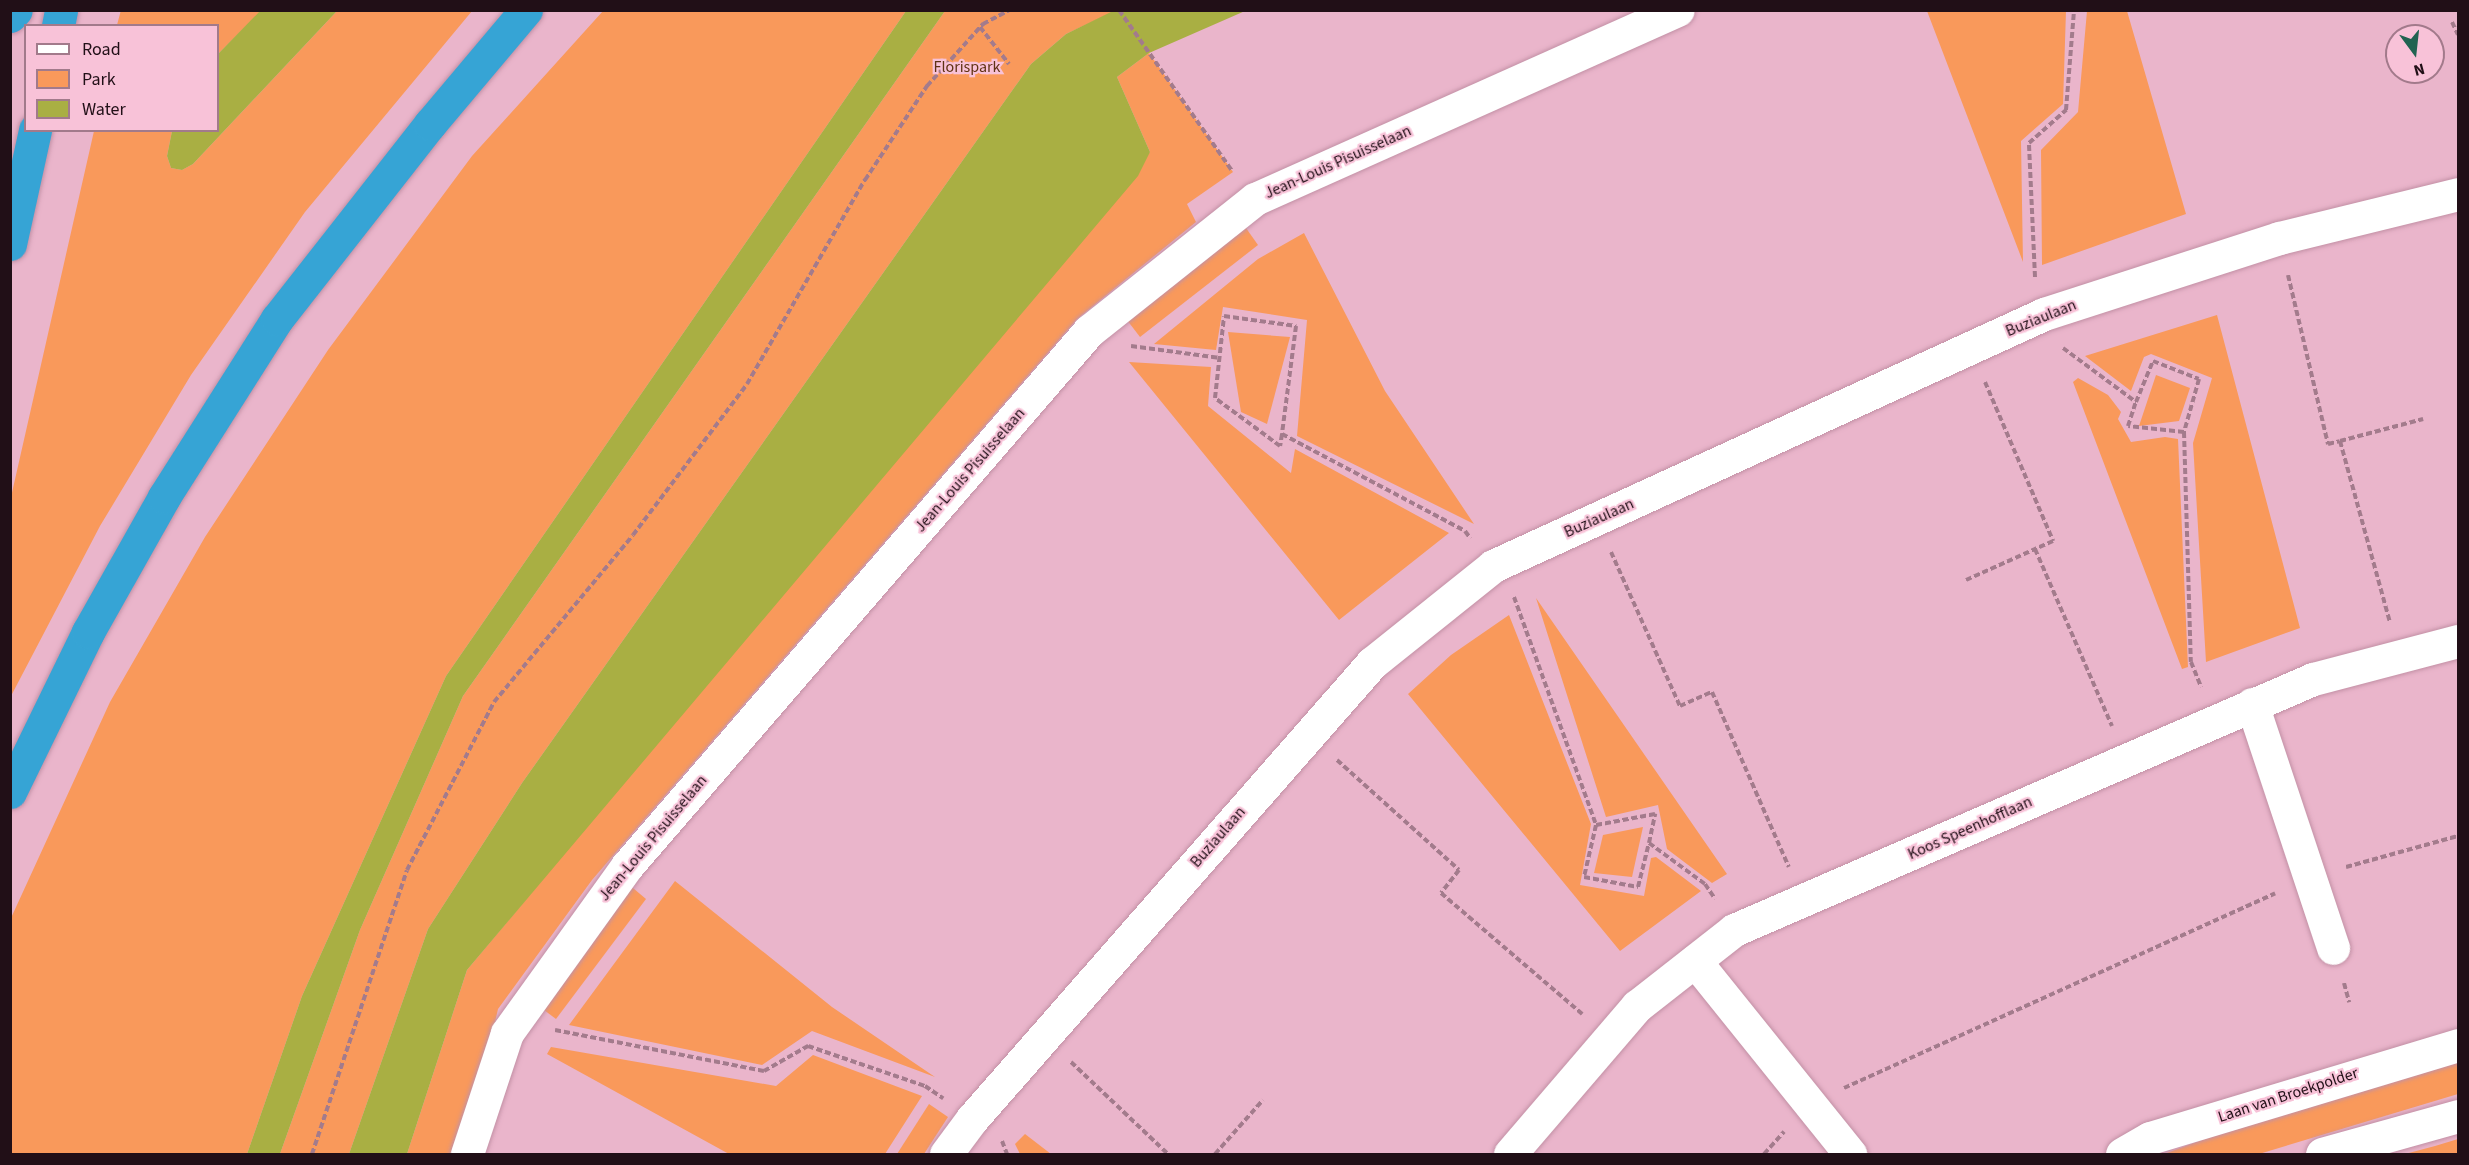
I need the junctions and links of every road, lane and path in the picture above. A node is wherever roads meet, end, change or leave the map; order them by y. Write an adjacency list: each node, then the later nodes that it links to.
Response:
1 (16, 10): 7 (highway)
2 (526, 10): 36 (highway)
3 (1009, 10): 9 (path)
4 (1119, 10): 14 (path)
5 (1678, 10): 14 (street, Jean-Louis Pisuisselaan)
6 (2074, 10): 17 (path)
7 (10, 16)
8 (2452, 22): 10 (path)
9 (980, 27): 11 (path); 53 (path)
10 (2458, 35)
11 (1009, 64)
12 (35, 132): 16 (highway)
13 (2458, 194): 15 (street, Buziaulaan)
14 (1255, 199): 18 (street, Jean-Louis Pisuisselaan)
15 (2279, 238): 17 (street, Buziaulaan); 25 (path)
16 (10, 244)
17 (2044, 314): 19 (street, Buziaulaan); 21 (path)
18 (1107, 317): 20 (path); 45 (street, Jean-Louis Pisuisselaan)
19 (1971, 348): 26 (street, Buziaulaan); 27 (path)
20 (1220, 358): 24 (path); 24 (path)
21 (2136, 402): 23 (path); 23 (path)
22 (2423, 419): 25 (path)
23 (2184, 432): 33 (path)
24 (1282, 434): 28 (path)
25 (2340, 441): 31 (path)
26 (1596, 520): 28 (street, Buziaulaan); 41 (path)
27 (2035, 549): 29 (path); 35 (path)
28 (1492, 566): 34 (street, Buziaulaan); 37 (path)
29 (1966, 580)
30 (2458, 641): 31 (street, Koos Speenhofflaan)
31 (2400, 657): 32 (street, Koos Speenhofflaan)
32 (2252, 704): 33 (street, Koos Speenhofflaan); 40 (street)
33 (2213, 720): 35 (street, Koos Speenhofflaan)
34 (1307, 734): 46 (street, Buziaulaan); 47 (path)
35 (2126, 760): 41 (street, Koos Speenhofflaan)
36 (10, 792)
37 (1596, 825): 39 (path); 39 (path)
38 (2458, 836): 40 (path)
39 (1649, 843): 42 (path)
40 (2310, 877): 43 (street); 50 (path)
41 (1804, 900): 42 (street, Koos Speenhofflaan)
42 (1734, 930): 44 (street, Koos Speenhofflaan)
43 (2333, 948)
44 (1695, 961): 47 (street, Koos Speenhofflaan); 50 (street)
45 (523, 1010): 52 (path); 54 (street, Jean-Louis Pisuisselaan)
46 (1044, 1037): 52 (street, Buziaulaan); 57 (path)
47 (1610, 1038): 59 (street, Koos Speenhofflaan)
48 (2458, 1045): 62 (street, Laan van Broekpolder)
49 (1263, 1100): 58 (path)
50 (1809, 1104): 60 (path); 61 (street)
51 (2458, 1116): 63 (street)
52 (972, 1119): 55 (street, Buziaulaan); 56 (path)
53 (312, 1155)
54 (467, 1155)
55 (945, 1155)
56 (1007, 1155)
57 (1168, 1155)
58 (1215, 1155)
59 (1510, 1155)
60 (1764, 1155)
61 (1850, 1155)
62 (2122, 1155)
63 (2322, 1155)

